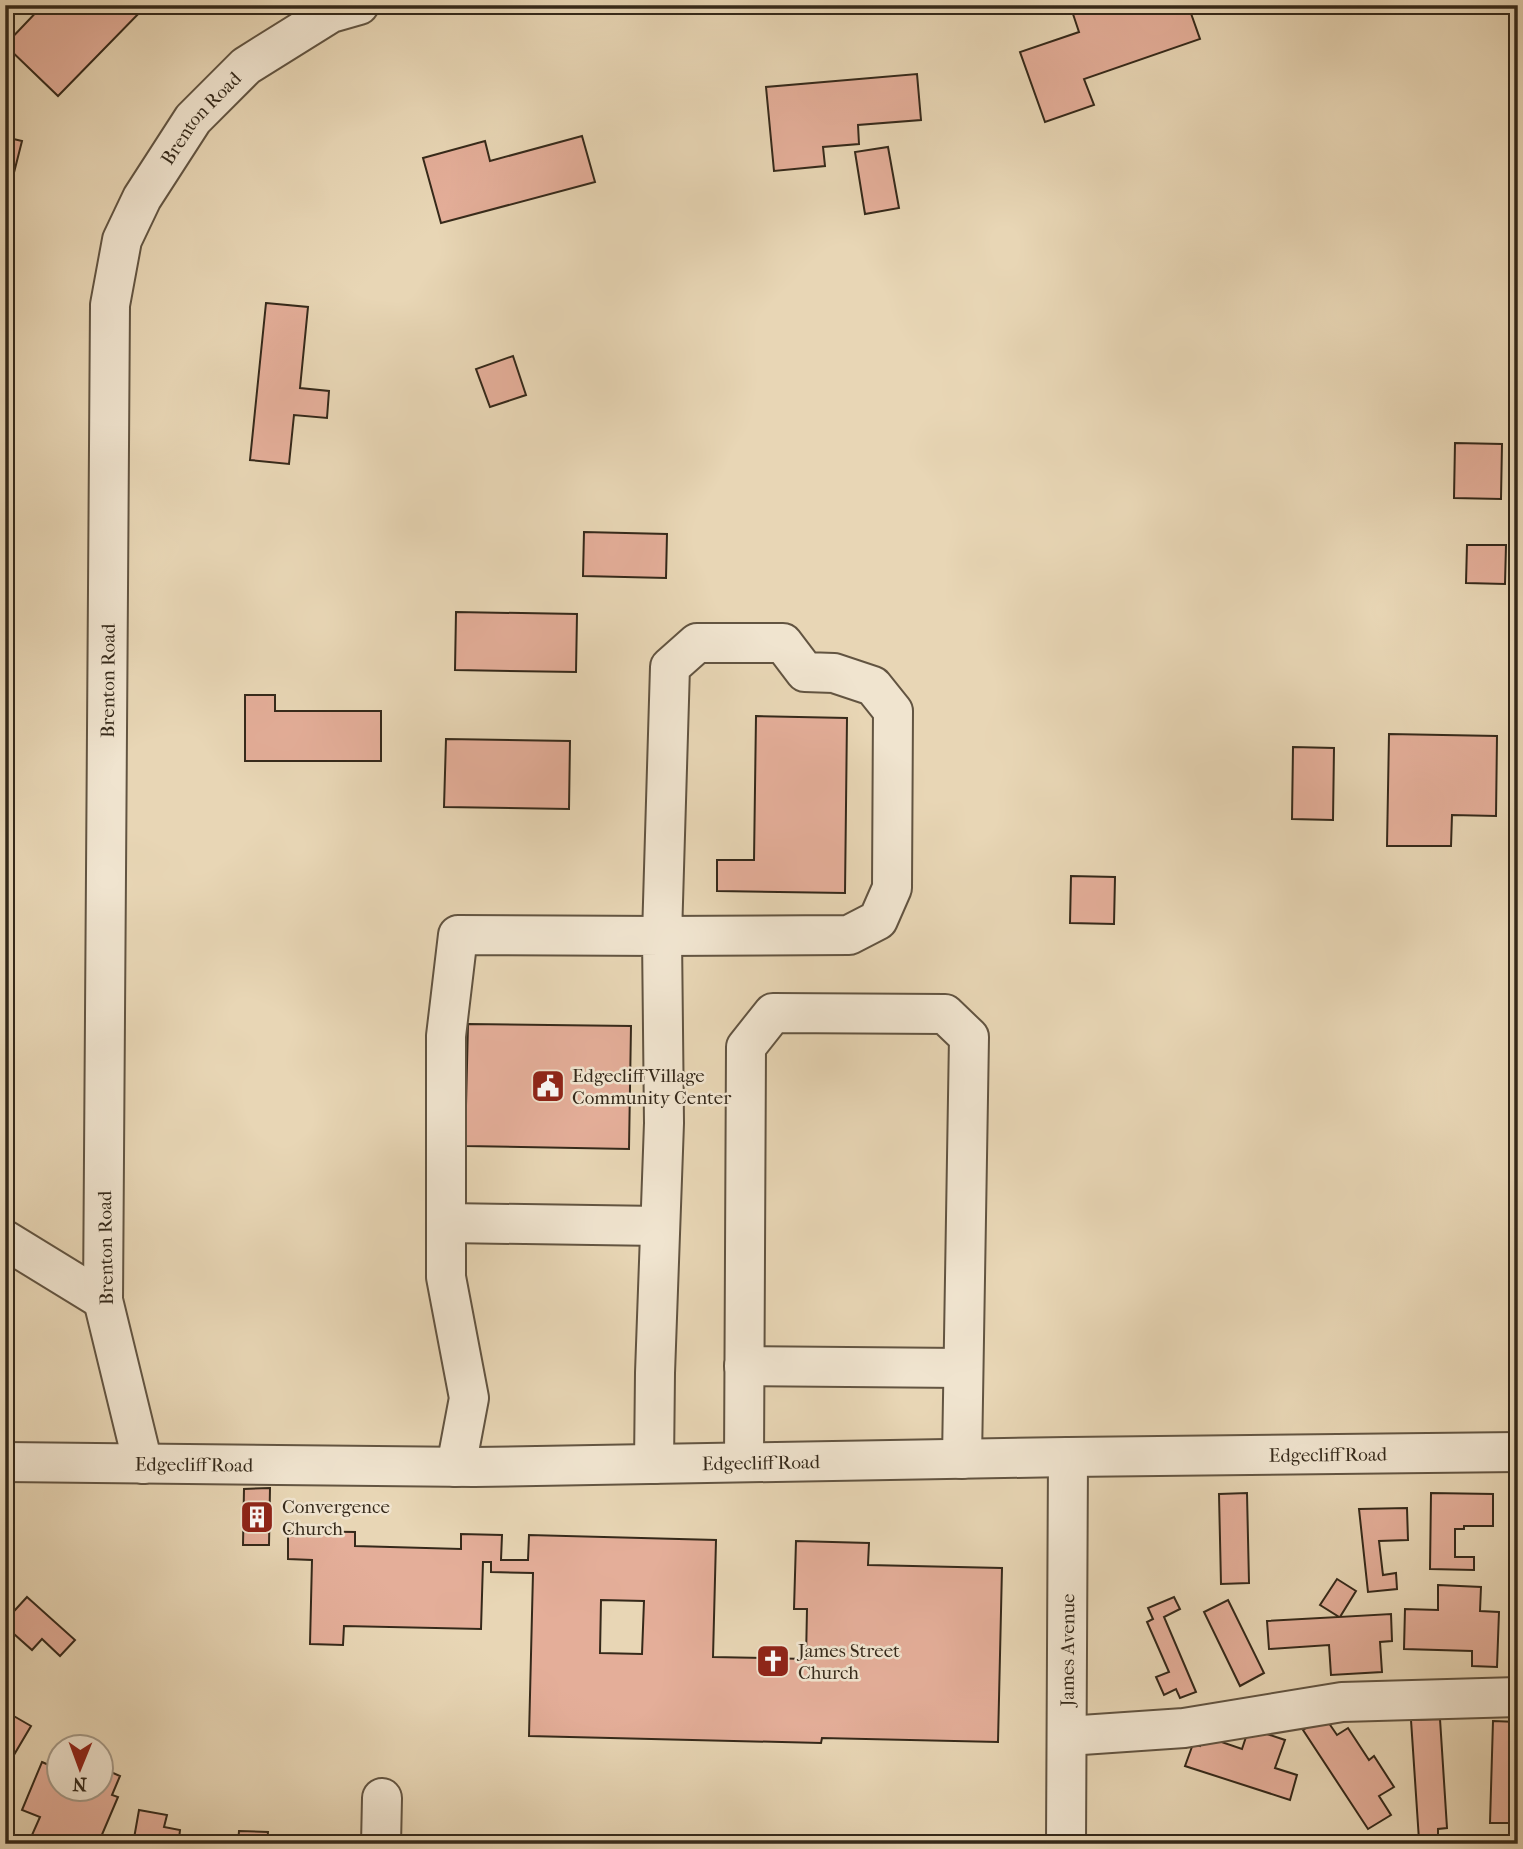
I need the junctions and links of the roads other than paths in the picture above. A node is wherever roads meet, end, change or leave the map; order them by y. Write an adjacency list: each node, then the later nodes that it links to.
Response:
1 (359, 5): 6 (street, Brenton Road)
2 (662, 936): 2 (street); 3 (street); 4 (street)
3 (446, 1223): 4 (street); 16 (street)
4 (660, 1226): 15 (street)
5 (5, 1240): 6 (street)
6 (103, 1300): 14 (street, Brenton Road)
7 (744, 1366): 8 (street); 8 (street); 13 (street)
8 (962, 1368): 11 (street)
9 (1518, 1452): 10 (street, Edgecliff Road)
10 (1068, 1457): 11 (street, Edgecliff Road); 18 (street, James Avenue)
11 (962, 1458): 13 (street, Edgecliff Road)
12 (5, 1462): 14 (street, Edgecliff Road)
13 (744, 1462): 15 (street, Edgecliff Road)
14 (143, 1464): 16 (street, Edgecliff Road)
15 (654, 1464): 16 (street, Edgecliff Road)
16 (456, 1467)
17 (1518, 1697): 18 (street)
18 (1067, 1736): 21 (street, James Avenue)
19 (382, 1798): 20 (street)
20 (381, 1844)
21 (1066, 1844)

